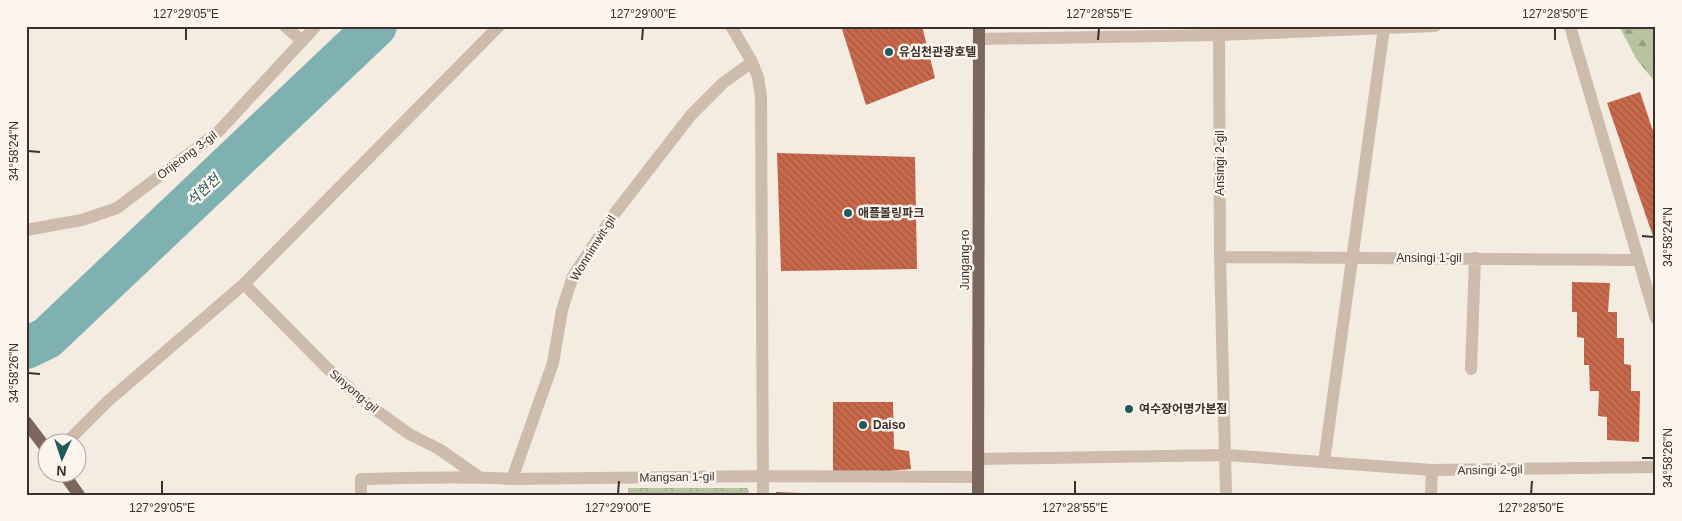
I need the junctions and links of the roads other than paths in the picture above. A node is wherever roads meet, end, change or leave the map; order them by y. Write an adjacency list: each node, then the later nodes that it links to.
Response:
1 (285, 26): 10 (street)
2 (316, 26): 10 (street, Orijeong 3-gil)
3 (499, 26): 17 (street)
4 (731, 26): 11 (street)
5 (1435, 26): 7 (street)
6 (1570, 26): 16 (street)
7 (1384, 28): 8 (street); 14 (street)
8 (1219, 31): 9 (street); 13 (street, Ansingi 2-gil)
9 (979, 33): 24 (main road, Jungang-ro)
10 (302, 41): 12 (street, Orijeong 3-gil)
11 (752, 62): 28 (street); 31 (street, Wonnimwit-gil)
12 (26, 230)
13 (1220, 257): 14 (street, Ansingi 1-gil); 23 (street, Ansingi 2-gil)
14 (1353, 258): 15 (street, Ansingi 1-gil); 25 (street)
15 (1476, 258): 16 (street, Ansingi 1-gil); 19 (street)
16 (1638, 260): 18 (street)
17 (244, 284): 21 (street); 29 (street, Sinyong-gil)
18 (1656, 319)
19 (1471, 369)
20 (27, 423): 22 (main road)
21 (75, 434)
22 (38, 438)
23 (1226, 455): 24 (street, Ansingi 2-gil); 25 (street, Ansingi 2-gil); 37 (street)
24 (978, 459): 30 (main road, Jungang-ro)
25 (1324, 462): 27 (street, Ansingi 2-gil)
26 (1656, 467): 27 (street, Ansingi 2-gil)
27 (1432, 470): 38 (street)
28 (763, 476): 30 (street, Mangsan 1-gil); 31 (street, Mangsan 1-gil); 35 (street)
29 (479, 477): 31 (street, Mangsan 1-gil); 34 (street, Mangsan 1-gil)
30 (978, 477): 36 (main road, Jungang-ro)
31 (512, 479)
32 (72, 484): 33 (main road)
33 (80, 495)
34 (361, 495)
35 (763, 495)
36 (978, 495)
37 (1226, 495)
38 (1431, 495)

